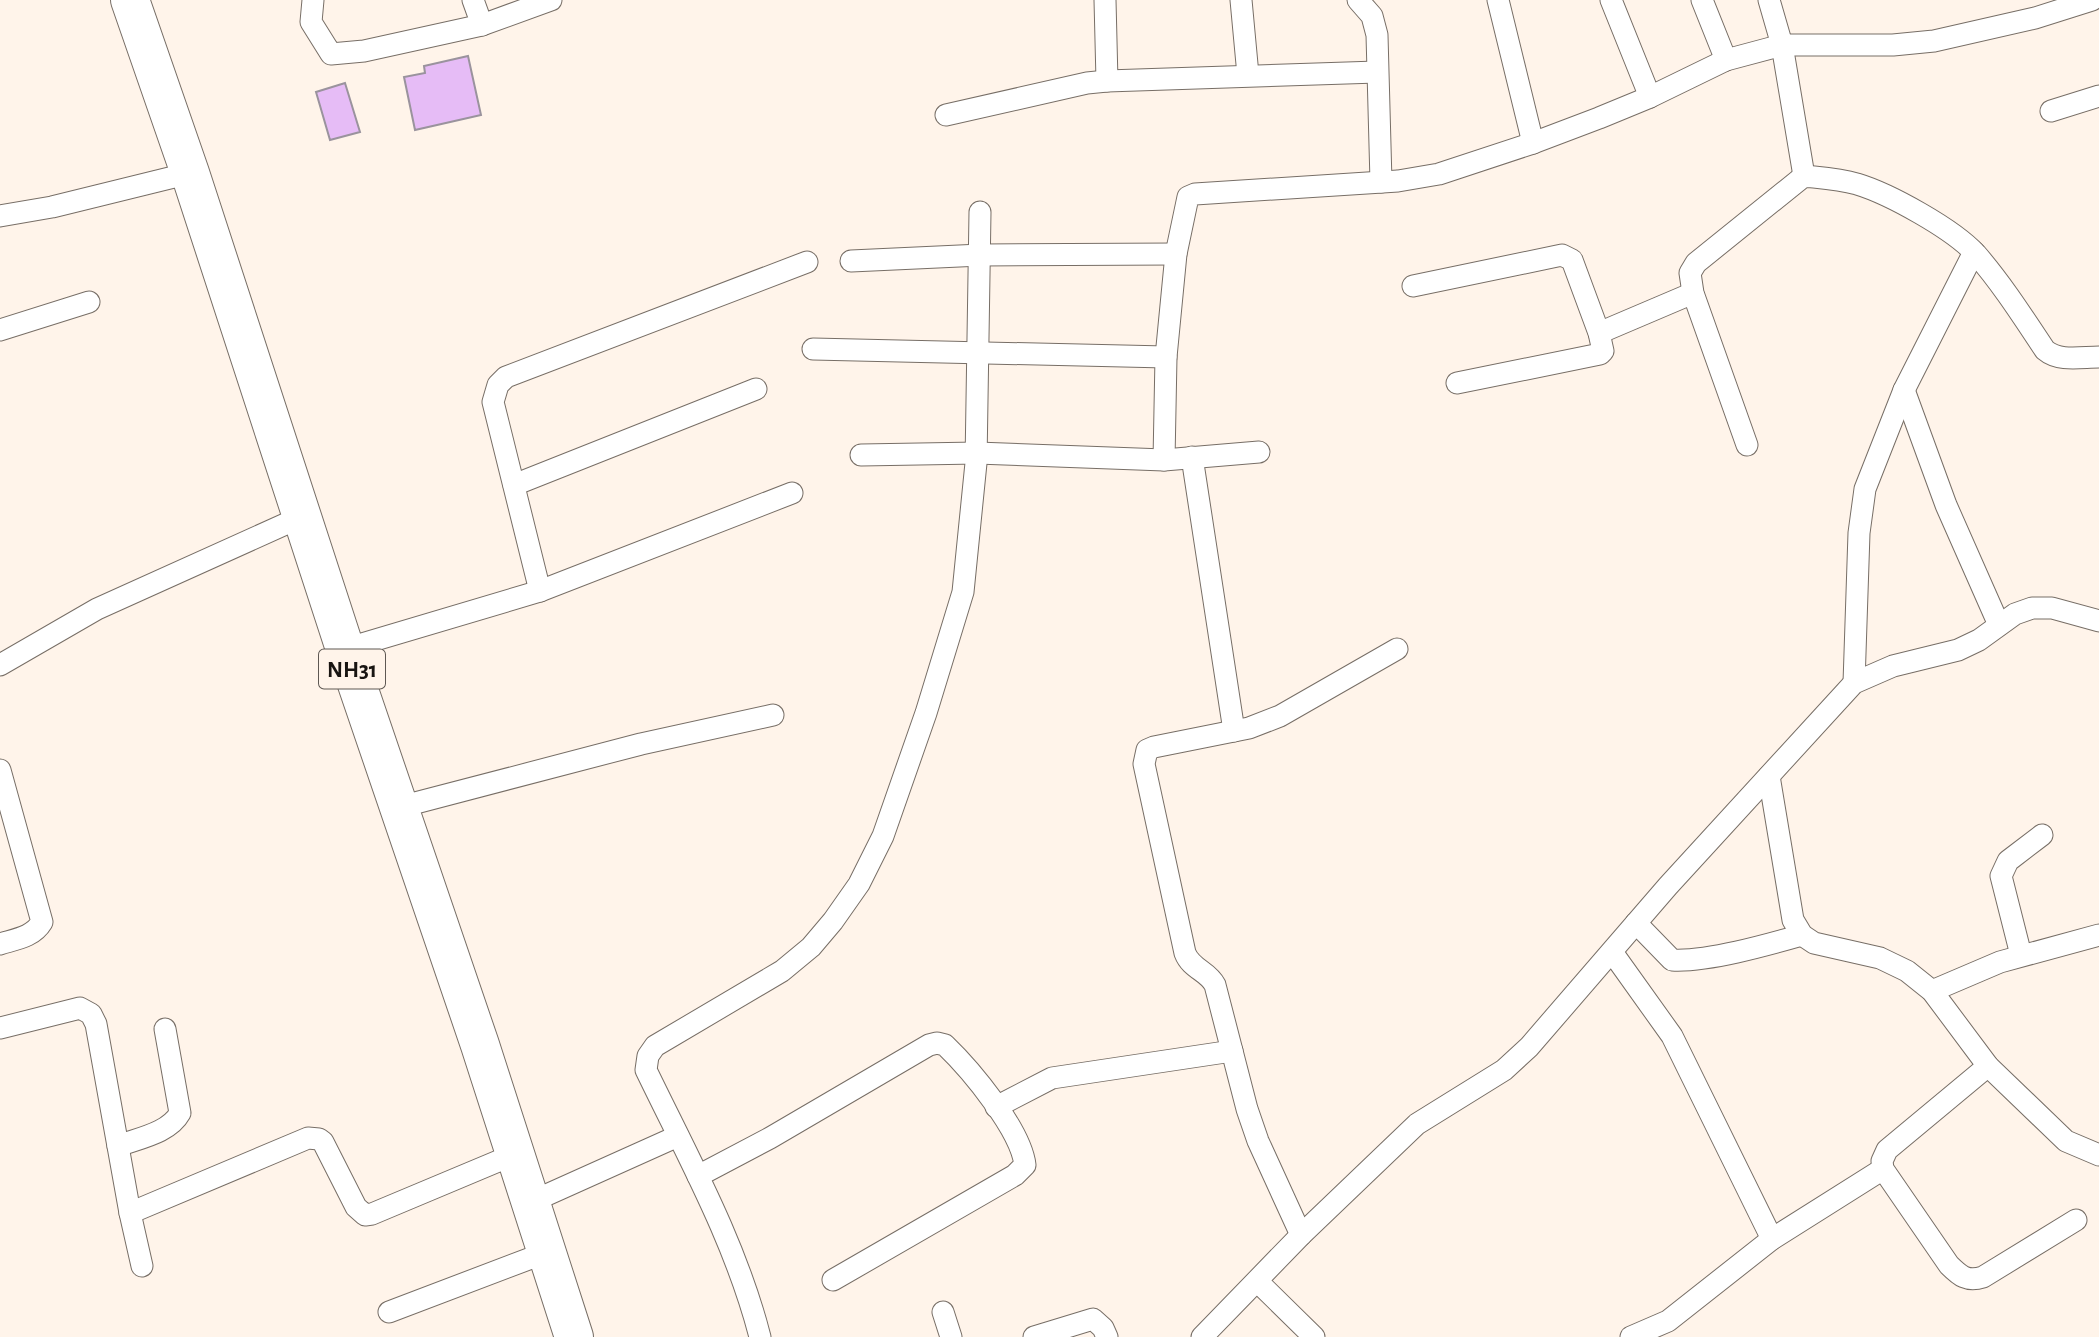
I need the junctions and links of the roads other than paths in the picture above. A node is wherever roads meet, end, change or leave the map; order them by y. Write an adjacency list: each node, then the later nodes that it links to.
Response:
1 (130, 0): 24 (highway, NH31)
2 (313, 0): 13 (street)
3 (473, 0): 13 (street)
4 (551, 0): 13 (street)
5 (1105, 0): 18 (street)
6 (1241, 0): 17 (street)
7 (1358, 0): 16 (street)
8 (1498, 0): 23 (street)
9 (1611, 0): 20 (street)
10 (1702, 0): 15 (street)
11 (1769, 0): 14 (street)
12 (2092, 0): 14 (street)
13 (482, 25)
14 (1782, 45): 15 (street); 25 (street)
15 (1726, 60): 20 (street)
16 (1377, 72): 17 (street); 26 (street)
17 (1248, 75): 18 (street)
18 (1107, 81): 22 (street)
19 (2099, 96): 21 (street)
20 (1650, 97): 23 (street)
21 (2051, 111)
22 (946, 115)
23 (1533, 143): 26 (street)
24 (190, 173): 28 (street); 54 (highway, NH31)
25 (1804, 176): 29 (street); 35 (street)
26 (1381, 182): 30 (street)
27 (980, 212): 31 (street)
28 (0, 216)
29 (1974, 252): 42 (street); 45 (street)
30 (1176, 254): 31 (street); 41 (street)
31 (981, 255): 32 (street); 40 (street)
32 (851, 261)
33 (807, 262): 52 (street)
34 (1413, 286): 38 (street)
35 (1693, 293): 38 (street); 46 (street)
36 (89, 302): 37 (street)
37 (0, 330)
38 (1599, 333): 43 (street)
39 (813, 349): 40 (street)
40 (979, 353): 41 (street); 48 (street)
41 (1166, 357): 51 (street)
42 (2099, 357)
43 (1457, 383)
44 (756, 388): 52 (street)
45 (1904, 390): 57 (street); 61 (street)
46 (1746, 444)
47 (1259, 452): 50 (street)
48 (976, 453): 49 (street); 51 (street); 80 (street)
49 (861, 455)
50 (1192, 457): 51 (street); 63 (street)
51 (1164, 460)
52 (513, 485): 55 (street)
53 (792, 493): 55 (street)
54 (301, 517): 58 (highway, NH31); 60 (street)
55 (540, 591): 58 (street)
56 (2099, 621): 57 (street)
57 (1999, 625): 61 (street)
58 (345, 649): 66 (highway, NH31)
59 (1396, 649): 63 (street)
60 (0, 665)
61 (1854, 683): 65 (street)
62 (774, 715): 66 (street)
63 (1234, 731): 77 (street)
64 (0, 770): 71 (street)
65 (1769, 776): 68 (street); 69 (street)
66 (400, 807): 82 (highway, NH31)
67 (2042, 835): 73 (street)
68 (1636, 923): 69 (street); 72 (street)
69 (1802, 935): 74 (street)
70 (2099, 935): 73 (street)
71 (0, 944)
72 (1612, 952): 89 (street); 90 (street)
73 (2021, 956): 74 (street)
74 (1932, 991): 78 (street)
75 (0, 1028): 81 (street)
76 (164, 1029): 81 (street)
77 (1232, 1051): 79 (street); 89 (street)
78 (1989, 1066): 83 (street); 84 (street)
79 (996, 1107): 85 (street); 93 (street)
80 (678, 1136): 85 (street); 86 (street)
81 (118, 1146): 87 (street)
82 (515, 1154): 86 (highway, NH31); 87 (street)
83 (2099, 1155)
84 (1883, 1169): 88 (street); 90 (street)
85 (698, 1176): 99 (street)
86 (531, 1202): 91 (highway, NH31)
87 (130, 1213): 92 (street)
88 (2076, 1220)
89 (1301, 1235): 94 (street)
90 (1772, 1239): 97 (street)
91 (547, 1252): 95 (street); 98 (highway, NH31)
92 (142, 1266)
93 (833, 1280)
94 (1257, 1281): 103 (street); 104 (street)
95 (388, 1312)
96 (943, 1312): 100 (street)
97 (1672, 1329): 105 (street)
98 (574, 1337)
99 (760, 1337)
100 (951, 1337)
101 (1034, 1337): 102 (street)
102 (1107, 1337)
103 (1202, 1337)
104 (1314, 1337)
105 (1631, 1337)

